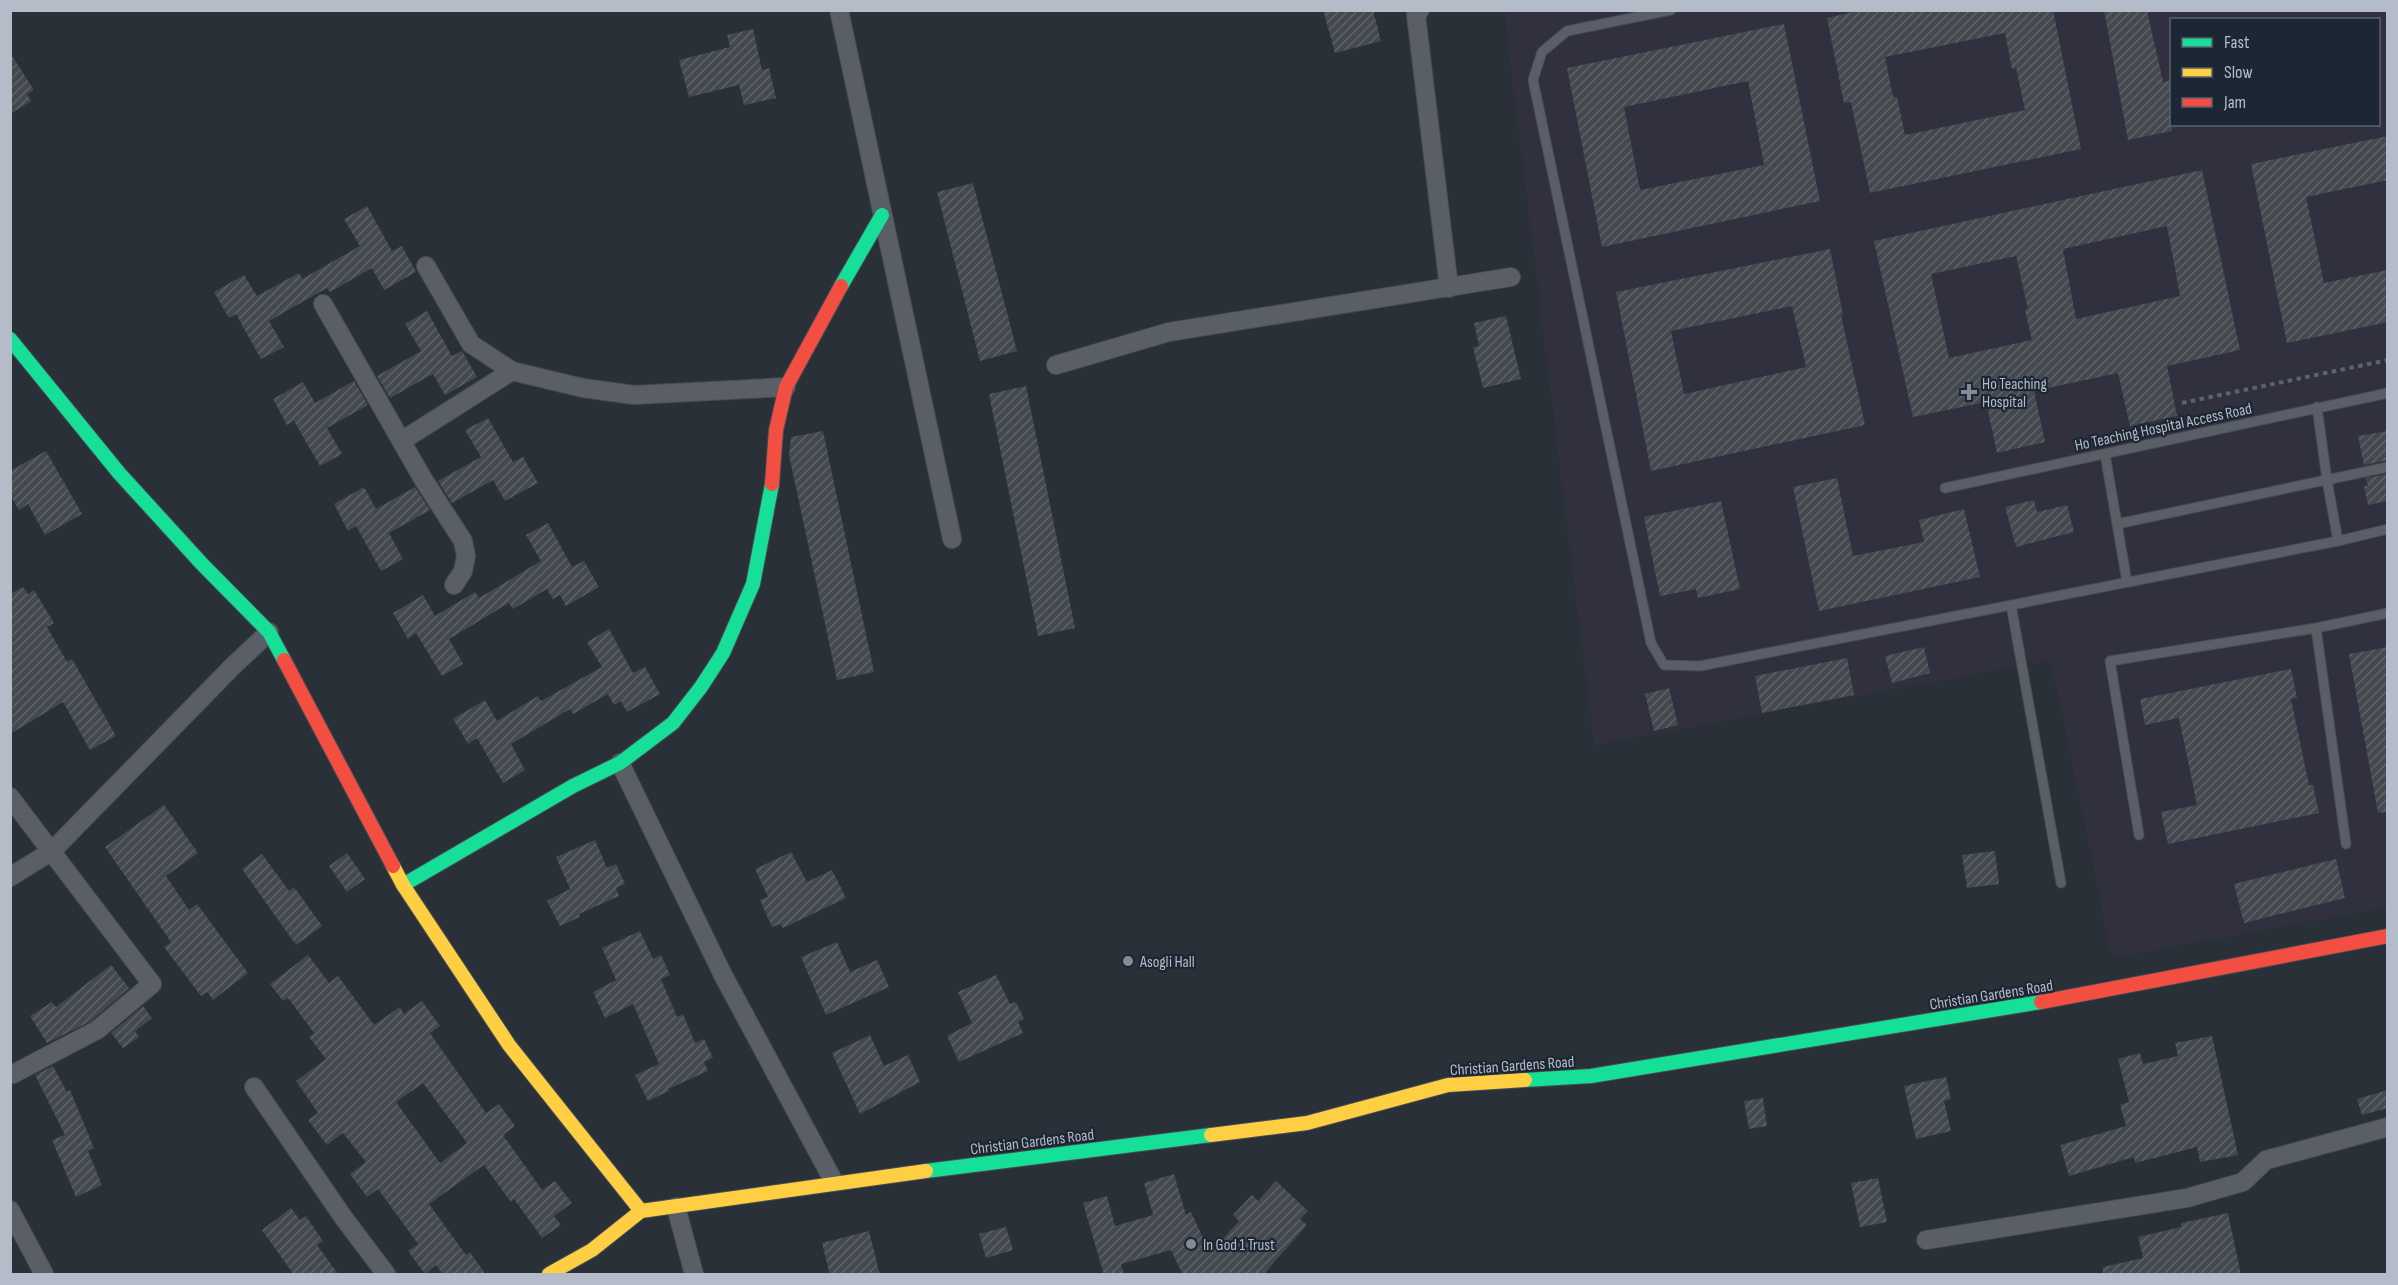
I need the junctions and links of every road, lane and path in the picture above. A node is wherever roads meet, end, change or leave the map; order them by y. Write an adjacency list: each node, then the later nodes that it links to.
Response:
1 (839, 10): 4 (street)
2 (1420, 10): 7 (street)
3 (1671, 10): 28 (lane)
4 (882, 215): 13 (street); 24 (street)
5 (426, 266): 12 (street)
6 (1511, 277): 7 (street)
7 (1449, 288): 11 (street)
8 (323, 304): 17 (street)
9 (10, 339): 31 (street)
10 (2388, 360): 15 (path)
11 (1056, 365)
12 (512, 370): 13 (street); 17 (street)
13 (786, 387): 32 (street)
14 (2388, 393): 16 (lane, Ho Teaching Hospital Access Road)
15 (2182, 403)
16 (2317, 407): 18 (lane, Ho Teaching Hospital Access Road); 20 (lane)
17 (403, 440): 27 (street)
18 (2105, 454): 21 (lane, Ho Teaching Hospital Access Road); 22 (lane)
19 (2388, 467): 20 (lane)
20 (2327, 480): 22 (lane); 25 (lane)
21 (1945, 488)
22 (2117, 524): 26 (lane)
23 (2388, 529): 25 (lane)
24 (951, 539)
25 (2338, 541): 26 (lane)
26 (2127, 582): 28 (lane)
27 (454, 585)
28 (2011, 605): 38 (lane)
29 (2388, 613): 30 (lane)
30 (2316, 628): 34 (lane); 35 (lane)
31 (269, 632): 36 (street); 39 (street)
32 (621, 763): 39 (street); 44 (street)
33 (10, 797): 36 (street)
34 (2139, 835)
35 (2346, 844)
36 (52, 851): 37 (street); 41 (street)
37 (10, 877)
38 (2061, 883)
39 (403, 885): 47 (street)
40 (2388, 936): 44 (street, Christian Gardens Road)
41 (13, 1074)
42 (254, 1087): 50 (street)
43 (2388, 1127): 48 (street)
44 (834, 1182): 45 (street, Christian Gardens Road)
45 (676, 1207): 47 (street, Christian Gardens Road); 52 (street)
46 (10, 1210): 49 (street)
47 (641, 1211): 51 (street)
48 (1926, 1240)
49 (44, 1275)
50 (386, 1275)
51 (549, 1275)
52 (694, 1275)

